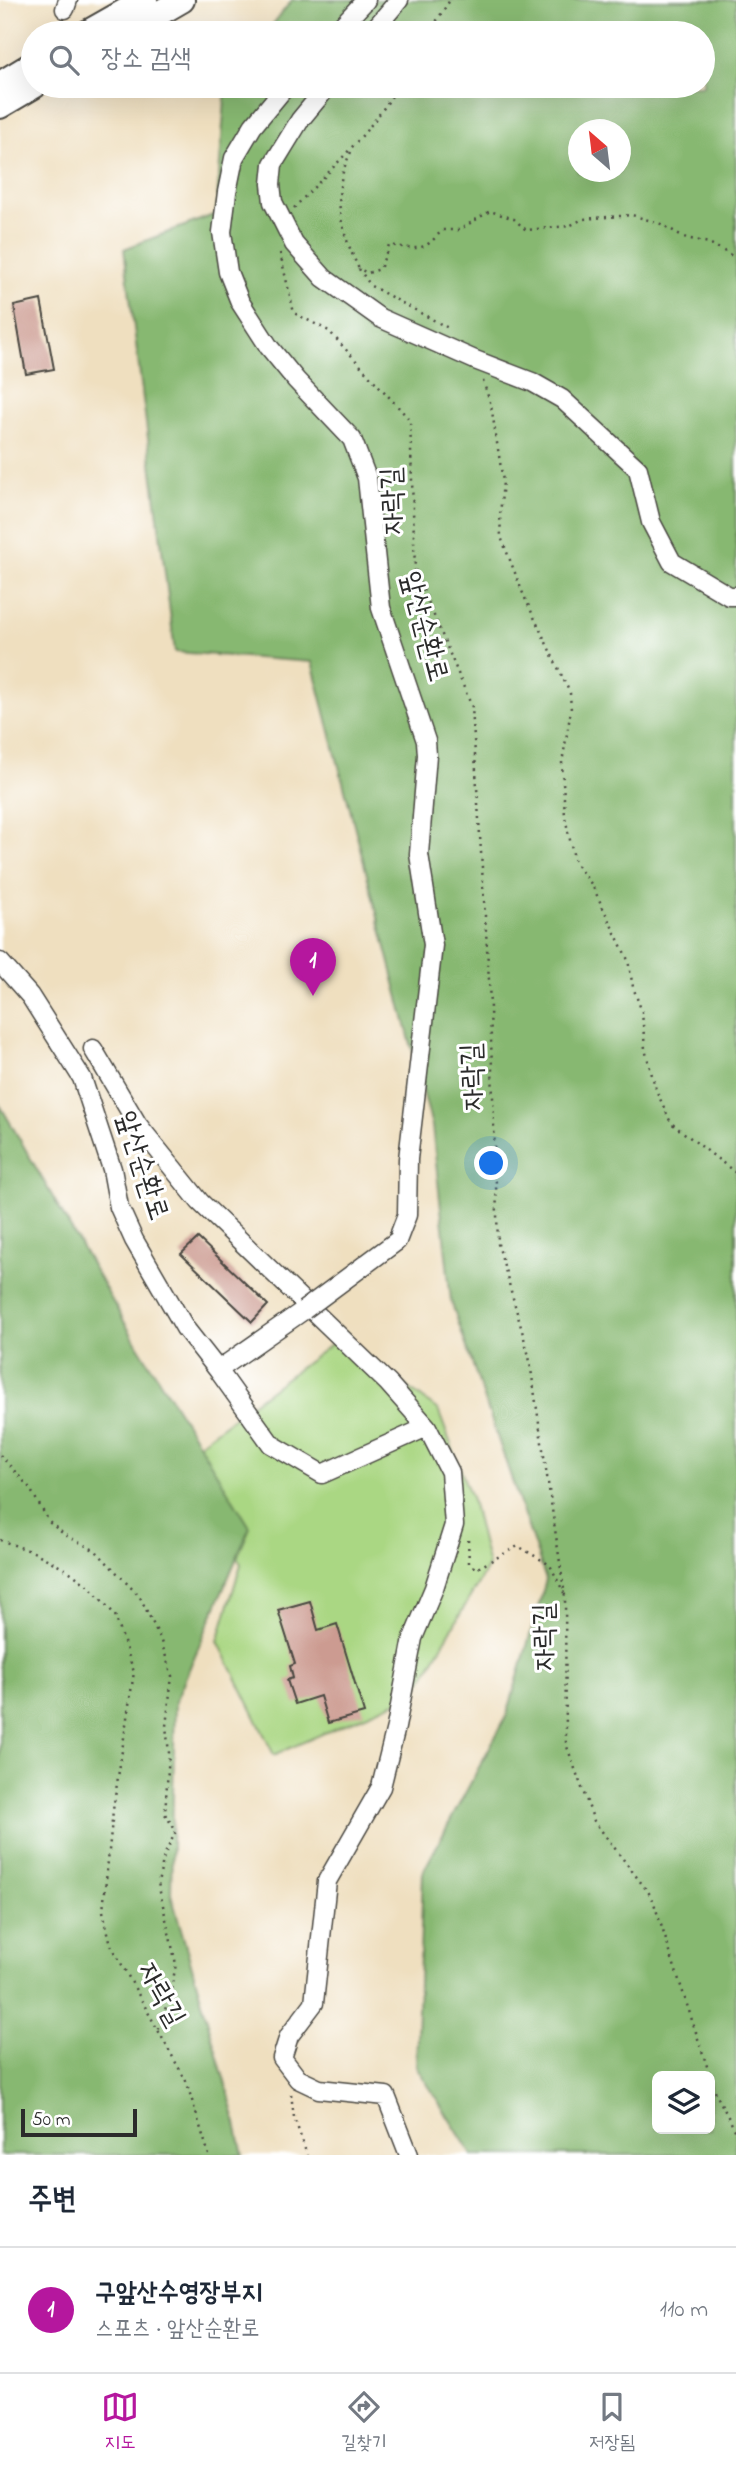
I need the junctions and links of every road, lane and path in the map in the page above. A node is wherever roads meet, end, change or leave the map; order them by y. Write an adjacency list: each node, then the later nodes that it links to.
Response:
1 (145, 0): 6 (highway)
2 (182, 0): 7 (highway)
3 (366, 0): 8 (street)
4 (399, 0): 9 (street)
5 (450, 0): 10 (path)
6 (108, 21)
7 (146, 21)
8 (346, 21)
9 (382, 21)
10 (437, 21)
11 (21, 71): 12 (highway)
12 (0, 84)
13 (21, 94): 17 (highway)
14 (276, 98): 28 (street, 앞산순환로, bridge)
15 (318, 98): 19 (street)
16 (391, 98): 18 (path)
17 (0, 106)
18 (353, 147): 19 (path); 21 (path)
19 (282, 220): 23 (street); 33 (path, 자락길)
20 (736, 258): 21 (path)
21 (359, 269): 22 (path)
22 (458, 334)
23 (475, 360): 24 (street); 27 (path)
24 (736, 596)
25 (0, 962): 28 (street, 앞산순환로)
26 (93, 1049): 29 (street)
27 (736, 1173)
28 (218, 1370): 29 (street, 앞산순환로)
29 (427, 1427): 31 (street)
30 (0, 1455): 34 (path)
31 (454, 1525): 33 (path); 39 (street)
32 (0, 1540): 34 (path, 자락길)
33 (565, 1596): 36 (path, 자락길)
34 (158, 2032): 37 (path, 자락길)
35 (290, 2090): 38 (path)
36 (736, 2132)
37 (209, 2155)
38 (307, 2155)
39 (409, 2155)

